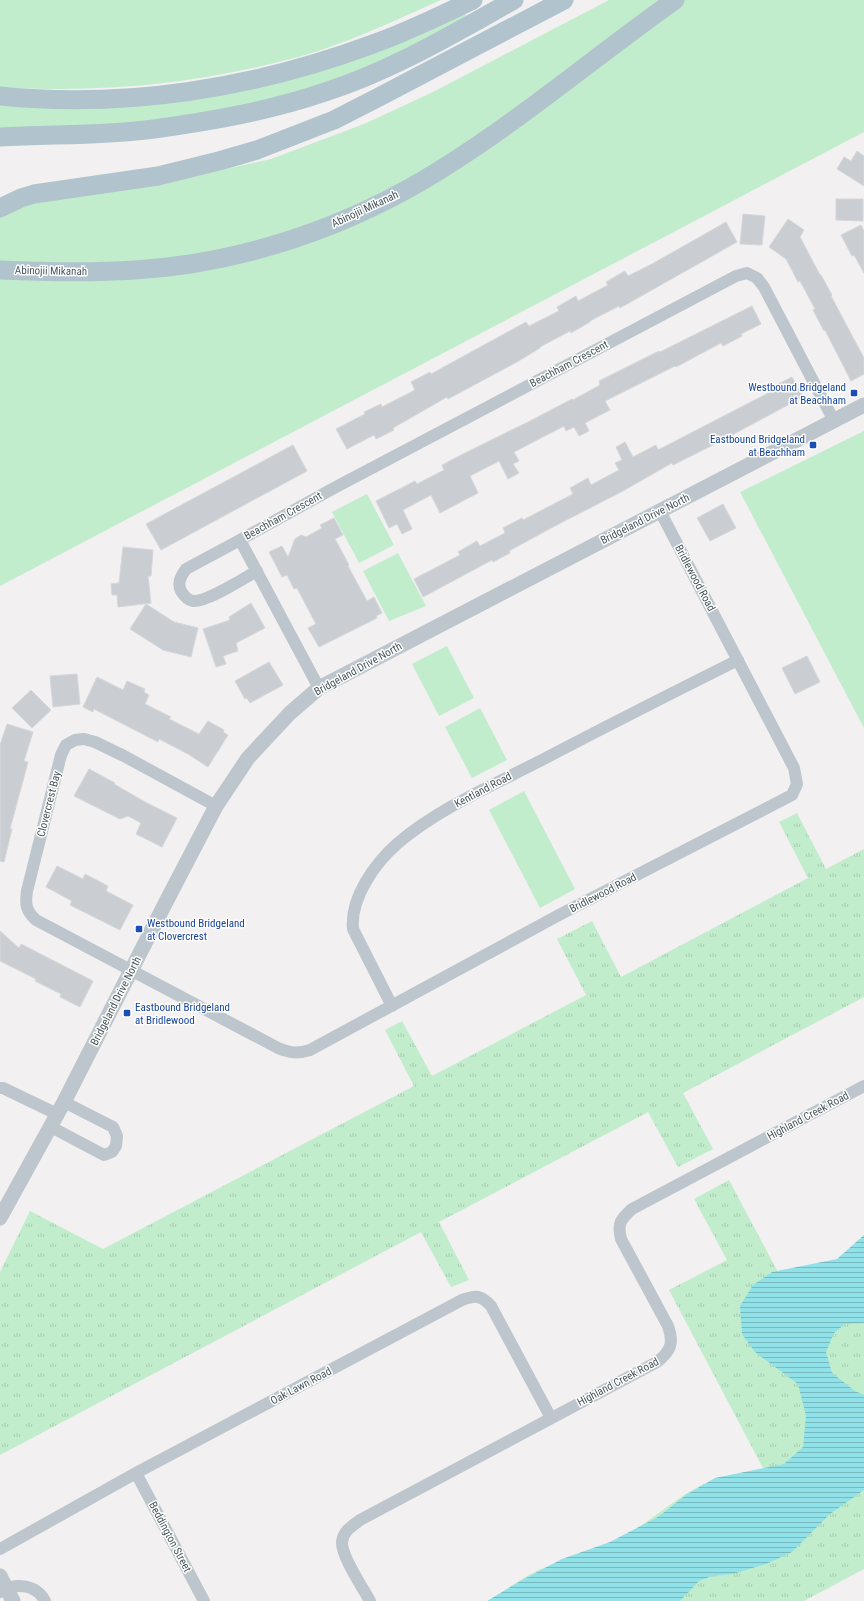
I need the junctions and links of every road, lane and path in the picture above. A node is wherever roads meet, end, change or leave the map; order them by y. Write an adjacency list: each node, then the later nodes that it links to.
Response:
1 (473, 0): 5 (main road)
2 (514, 0): 6 (main road)
3 (564, 0): 7 (main road)
4 (674, 0): 8 (main road, Abinojii Mikanah)
5 (0, 96)
6 (0, 138)
7 (0, 208)
8 (0, 270)
9 (864, 405): 10 (street, Bridgeland Drive North)
10 (834, 421): 11 (street, Bridgeland Drive North); 12 (street, Beachham Crescent)
11 (660, 511): 14 (street, Bridlewood Road); 15 (street, Bridgeland Drive North)
12 (240, 540): 13 (street, Beachham Crescent); 13 (street, Beachham Crescent)
13 (257, 571): 15 (street, Beachham Crescent)
14 (738, 660): 18 (street, Kentland Road); 18 (street, Bridlewood Road)
15 (319, 688): 16 (street, Bridgeland Drive North)
16 (216, 806): 17 (street, Bridgeland Drive North); 17 (street, Clovercrest Bay)
17 (132, 970): 18 (street, Bridlewood Road); 21 (street, Bridgeland Drive North)
18 (392, 1006)
19 (1, 1086): 21 (street)
20 (864, 1086): 23 (street, Highland Creek Road)
21 (58, 1114): 22 (street, Bridgeland Drive North)
22 (0, 1218)
23 (551, 1418): 24 (street, Oak Lawn Road); 29 (street, Highland Creek Road)
24 (136, 1473): 25 (street, Oak Lawn Road); 28 (street, Beddington Street)
25 (0, 1549)
26 (5, 1589): 27 (street)
27 (46, 1601)
28 (204, 1601)
29 (370, 1601)

